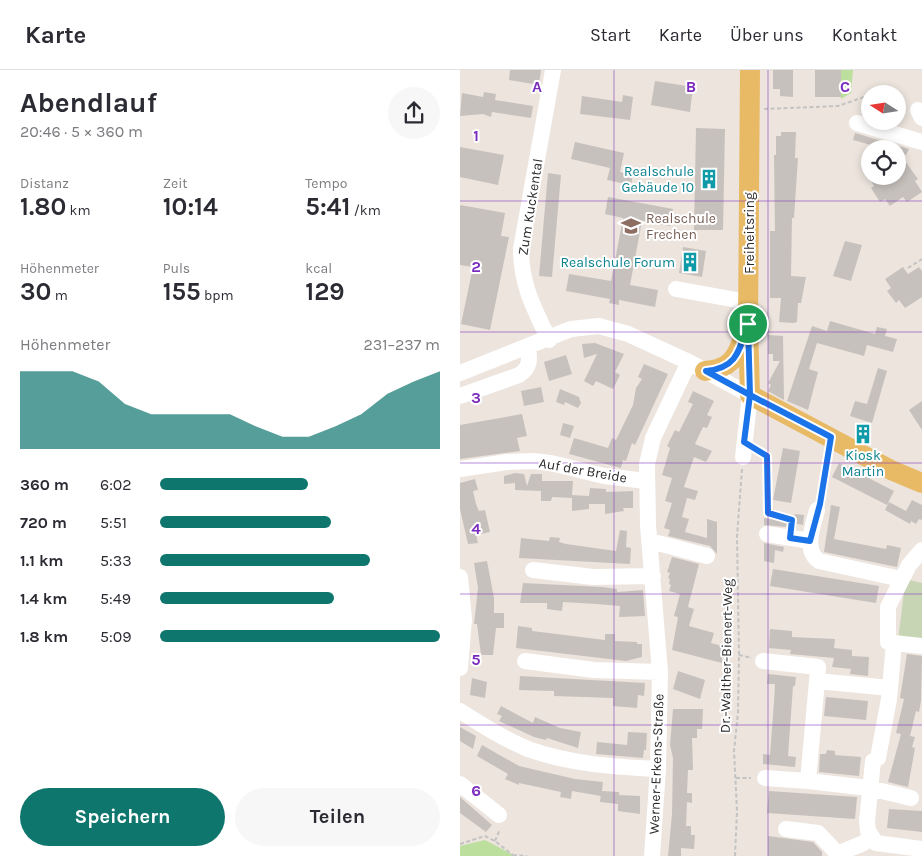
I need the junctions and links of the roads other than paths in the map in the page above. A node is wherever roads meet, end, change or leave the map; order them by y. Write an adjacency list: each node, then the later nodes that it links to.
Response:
1 (553, 70): 8 (street, Zum Kuckental)
2 (750, 70): 6 (main road, Freiheitsring)
3 (857, 123): 4 (street)
4 (922, 142)
5 (676, 289): 6 (street)
6 (748, 302): 7 (main road, Freiheitsring)
7 (748, 324): 10 (main road); 12 (main road, Freiheitsring)
8 (549, 340): 9 (street); 10 (street)
9 (528, 348): 11 (street); 13 (street)
10 (697, 366): 12 (street); 16 (street, Werner-Erkens-Straße)
11 (460, 372)
12 (750, 395): 14 (street); 17 (main road)
13 (460, 396)
14 (744, 449)
15 (460, 470): 16 (street, Auf der Breide)
16 (646, 481): 20 (street, Werner-Erkens-Straße)
17 (922, 483)
18 (817, 510): 21 (street)
19 (767, 534): 21 (street)
20 (650, 541): 23 (street); 25 (street, Werner-Erkens-Straße)
21 (810, 541): 27 (street)
22 (922, 550): 27 (street)
23 (707, 556)
24 (533, 570): 25 (street)
25 (653, 576): 33 (street, Werner-Erkens-Straße)
26 (460, 577): 32 (street)
27 (901, 579): 28 (street)
28 (894, 643): 29 (street); 35 (street)
29 (922, 646)
30 (763, 660): 34 (street)
31 (525, 661): 33 (street)
32 (460, 668)
33 (660, 672): 37 (street, Werner-Erkens-Straße)
34 (817, 681): 35 (street); 39 (street)
35 (890, 688): 41 (street)
36 (460, 711): 37 (street)
37 (658, 769): 48 (street, Werner-Erkens-Straße)
38 (765, 778): 39 (street)
39 (808, 781): 41 (street)
40 (460, 784): 43 (street)
41 (869, 788): 42 (street); 45 (street)
42 (911, 798)
43 (499, 815)
44 (786, 829): 47 (street)
45 (871, 838): 46 (street); 47 (street)
46 (914, 851)
47 (837, 855)
48 (652, 856)

